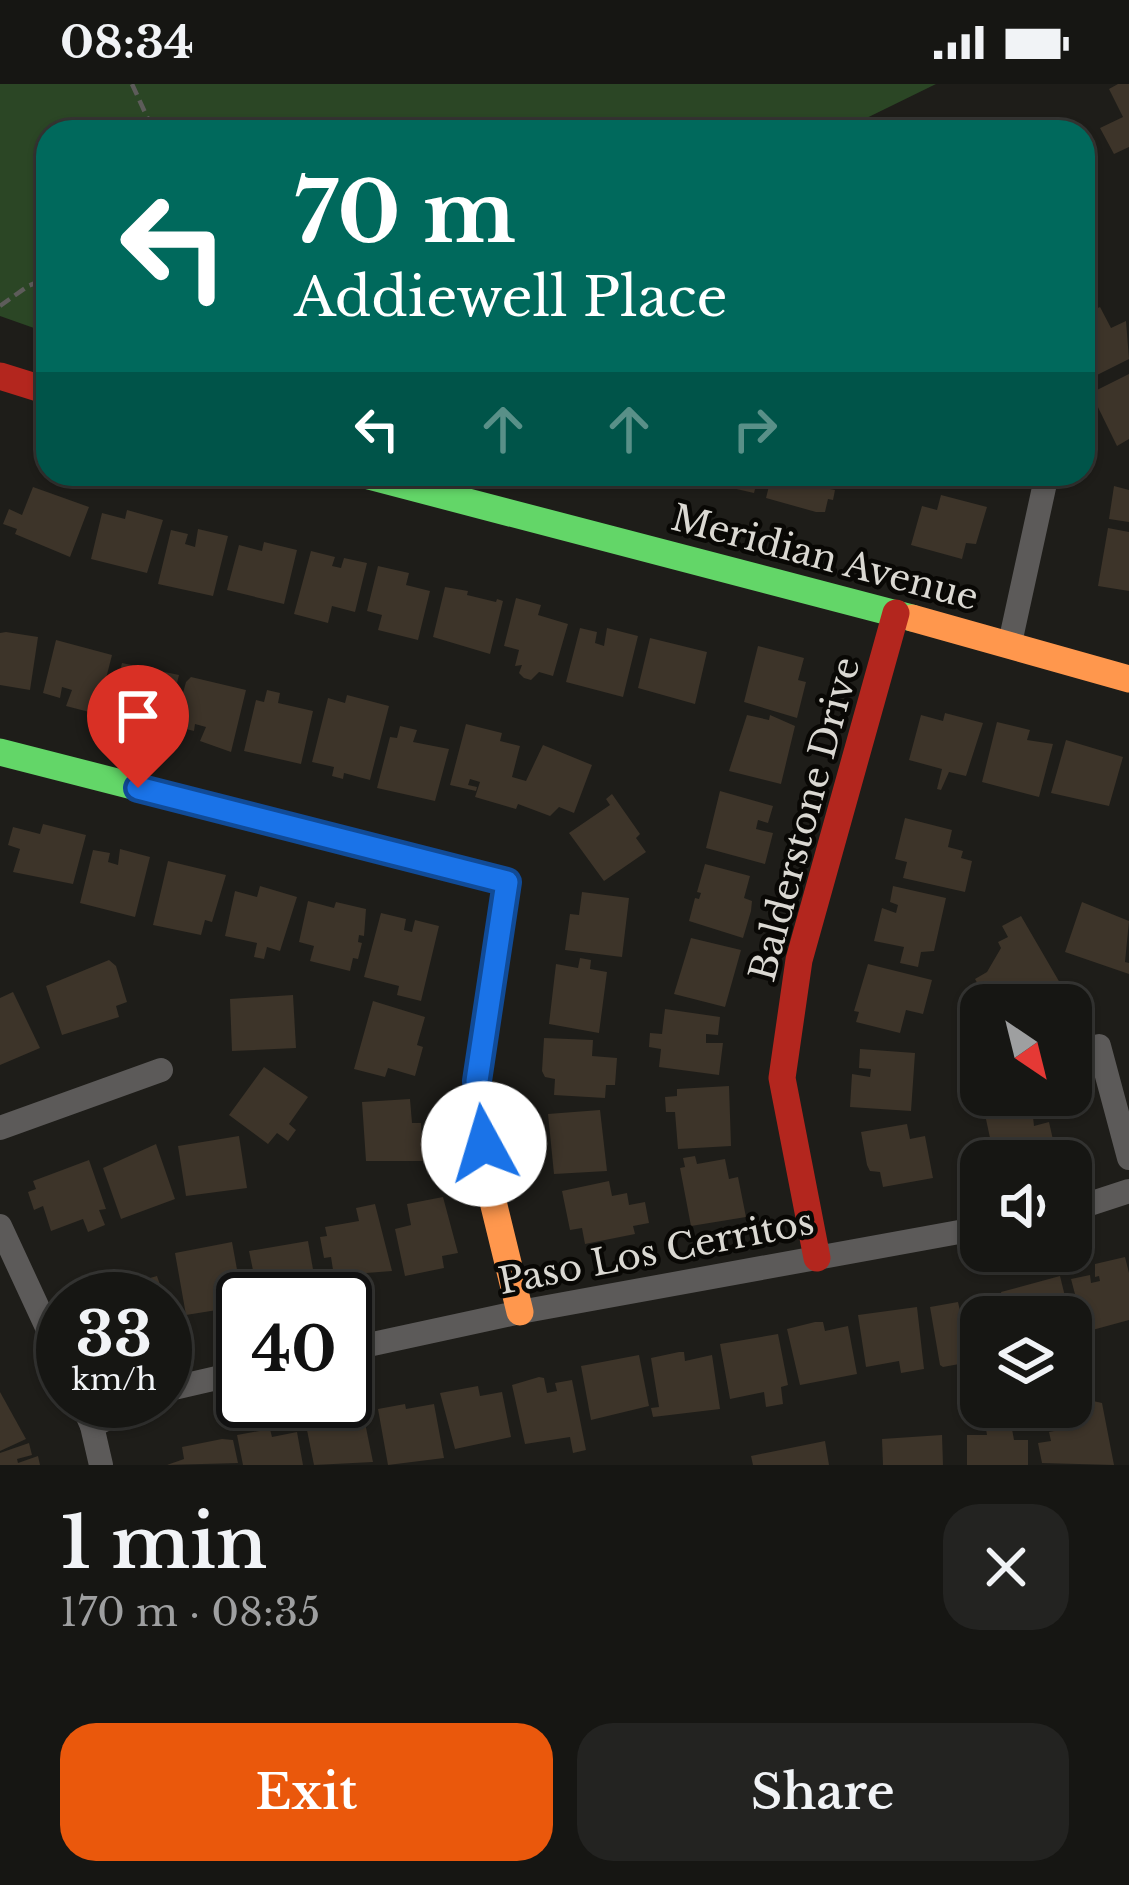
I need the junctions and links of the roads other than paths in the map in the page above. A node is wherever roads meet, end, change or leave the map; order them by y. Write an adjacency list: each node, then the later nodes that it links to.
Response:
1 (2, 376): 2 (street)
2 (36, 387)
3 (407, 486): 5 (street, Meridian Avenue)
4 (1043, 486): 6 (street)
5 (896, 613): 6 (street, Meridian Avenue); 17 (street, Balderstone Drive)
6 (1010, 643): 7 (street, Meridian Avenue)
7 (1129, 679)
8 (0, 752): 19 (street)
9 (1099, 1046): 12 (street)
10 (161, 1070): 11 (street)
11 (0, 1128)
12 (1129, 1158)
13 (1129, 1191): 14 (street)
14 (1092, 1203)
15 (0, 1226): 18 (street)
16 (960, 1232): 17 (street, Paso Los Cerritos)
17 (817, 1258): 19 (street, Paso Los Cerritos)
18 (36, 1304)
19 (520, 1312): 20 (street, Paso Los Cerritos)
20 (372, 1344)
21 (92, 1428): 22 (street)
22 (101, 1465)

